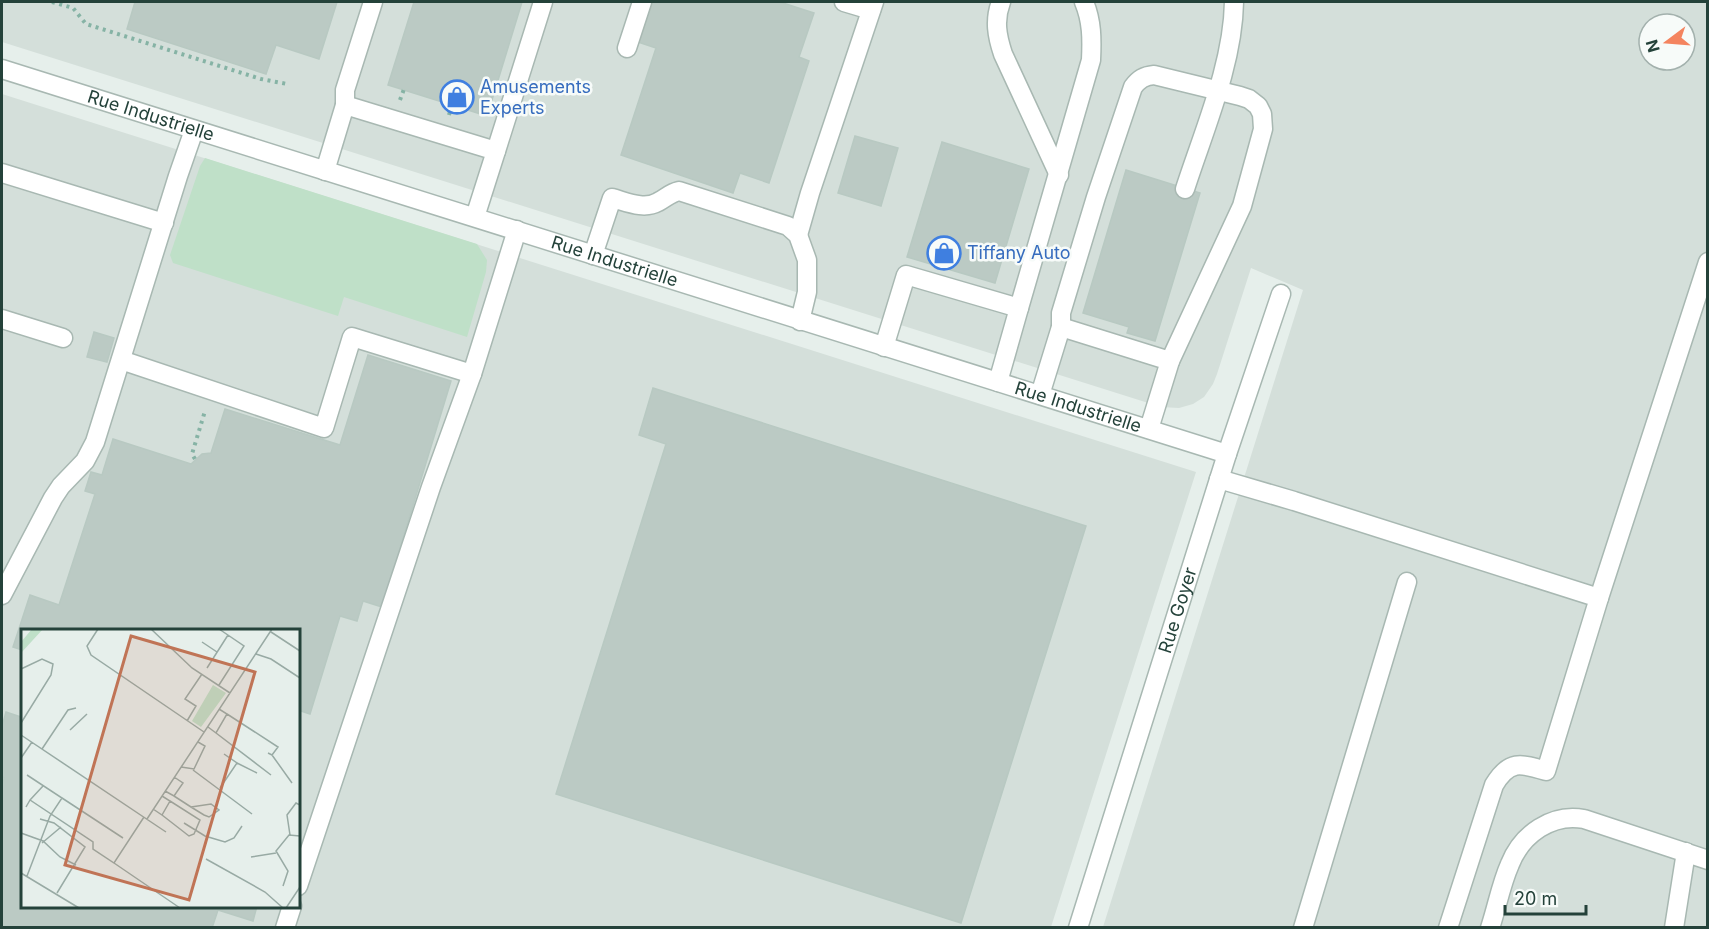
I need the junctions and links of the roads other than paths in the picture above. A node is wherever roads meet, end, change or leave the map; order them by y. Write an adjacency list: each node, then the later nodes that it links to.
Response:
1 (374, 2): 12 (street)
2 (543, 2): 14 (street)
3 (642, 2): 9 (street)
4 (844, 2): 8 (street)
5 (1001, 2): 17 (street)
6 (1084, 2): 17 (street)
7 (1234, 2): 11 (street)
8 (872, 6): 22 (street)
9 (627, 48)
10 (2, 69): 13 (street, Rue Industrielle)
11 (1218, 90): 18 (street); 29 (street); 33 (street)
12 (345, 105): 14 (street); 15 (street)
13 (194, 130): 15 (street, Rue Industrielle); 20 (street)
14 (496, 151): 19 (street)
15 (325, 171): 19 (street, Rue Industrielle)
16 (2, 173): 20 (street)
17 (1059, 175): 26 (street)
18 (1185, 189)
19 (475, 217): 21 (street, Rue Industrielle)
20 (164, 223): 32 (street)
21 (517, 230): 23 (street, Rue Industrielle); 34 (street)
22 (798, 235): 23 (street); 28 (street)
23 (593, 255): 28 (street, Rue Industrielle)
24 (1707, 262): 42 (street)
25 (1281, 294): 38 (street, Rue Goyer)
26 (1019, 308): 31 (street); 35 (street)
27 (2, 319): 30 (street)
28 (800, 321): 31 (street, Rue Industrielle)
29 (1061, 327): 33 (street); 36 (street)
30 (63, 338)
31 (884, 347): 35 (street, Rue Industrielle)
32 (121, 360): 34 (street); 41 (street)
33 (1170, 361): 37 (street)
34 (472, 374): 45 (street)
35 (998, 382): 36 (street, Rue Industrielle)
36 (1040, 395): 37 (street, Rue Industrielle)
37 (1149, 429): 38 (street, Rue Industrielle)
38 (1227, 454): 39 (street, Rue Goyer)
39 (1219, 479): 42 (street); 48 (street, Rue Goyer)
40 (1407, 582): 49 (street)
41 (2, 595)
42 (1599, 598): 50 (street)
43 (1686, 852): 44 (street); 51 (street); 52 (street)
44 (1707, 860)
45 (300, 880)
46 (291, 908): 47 (street)
47 (285, 927)
48 (1078, 927)
49 (1303, 927)
50 (1448, 927)
51 (1490, 927)
52 (1674, 927)

